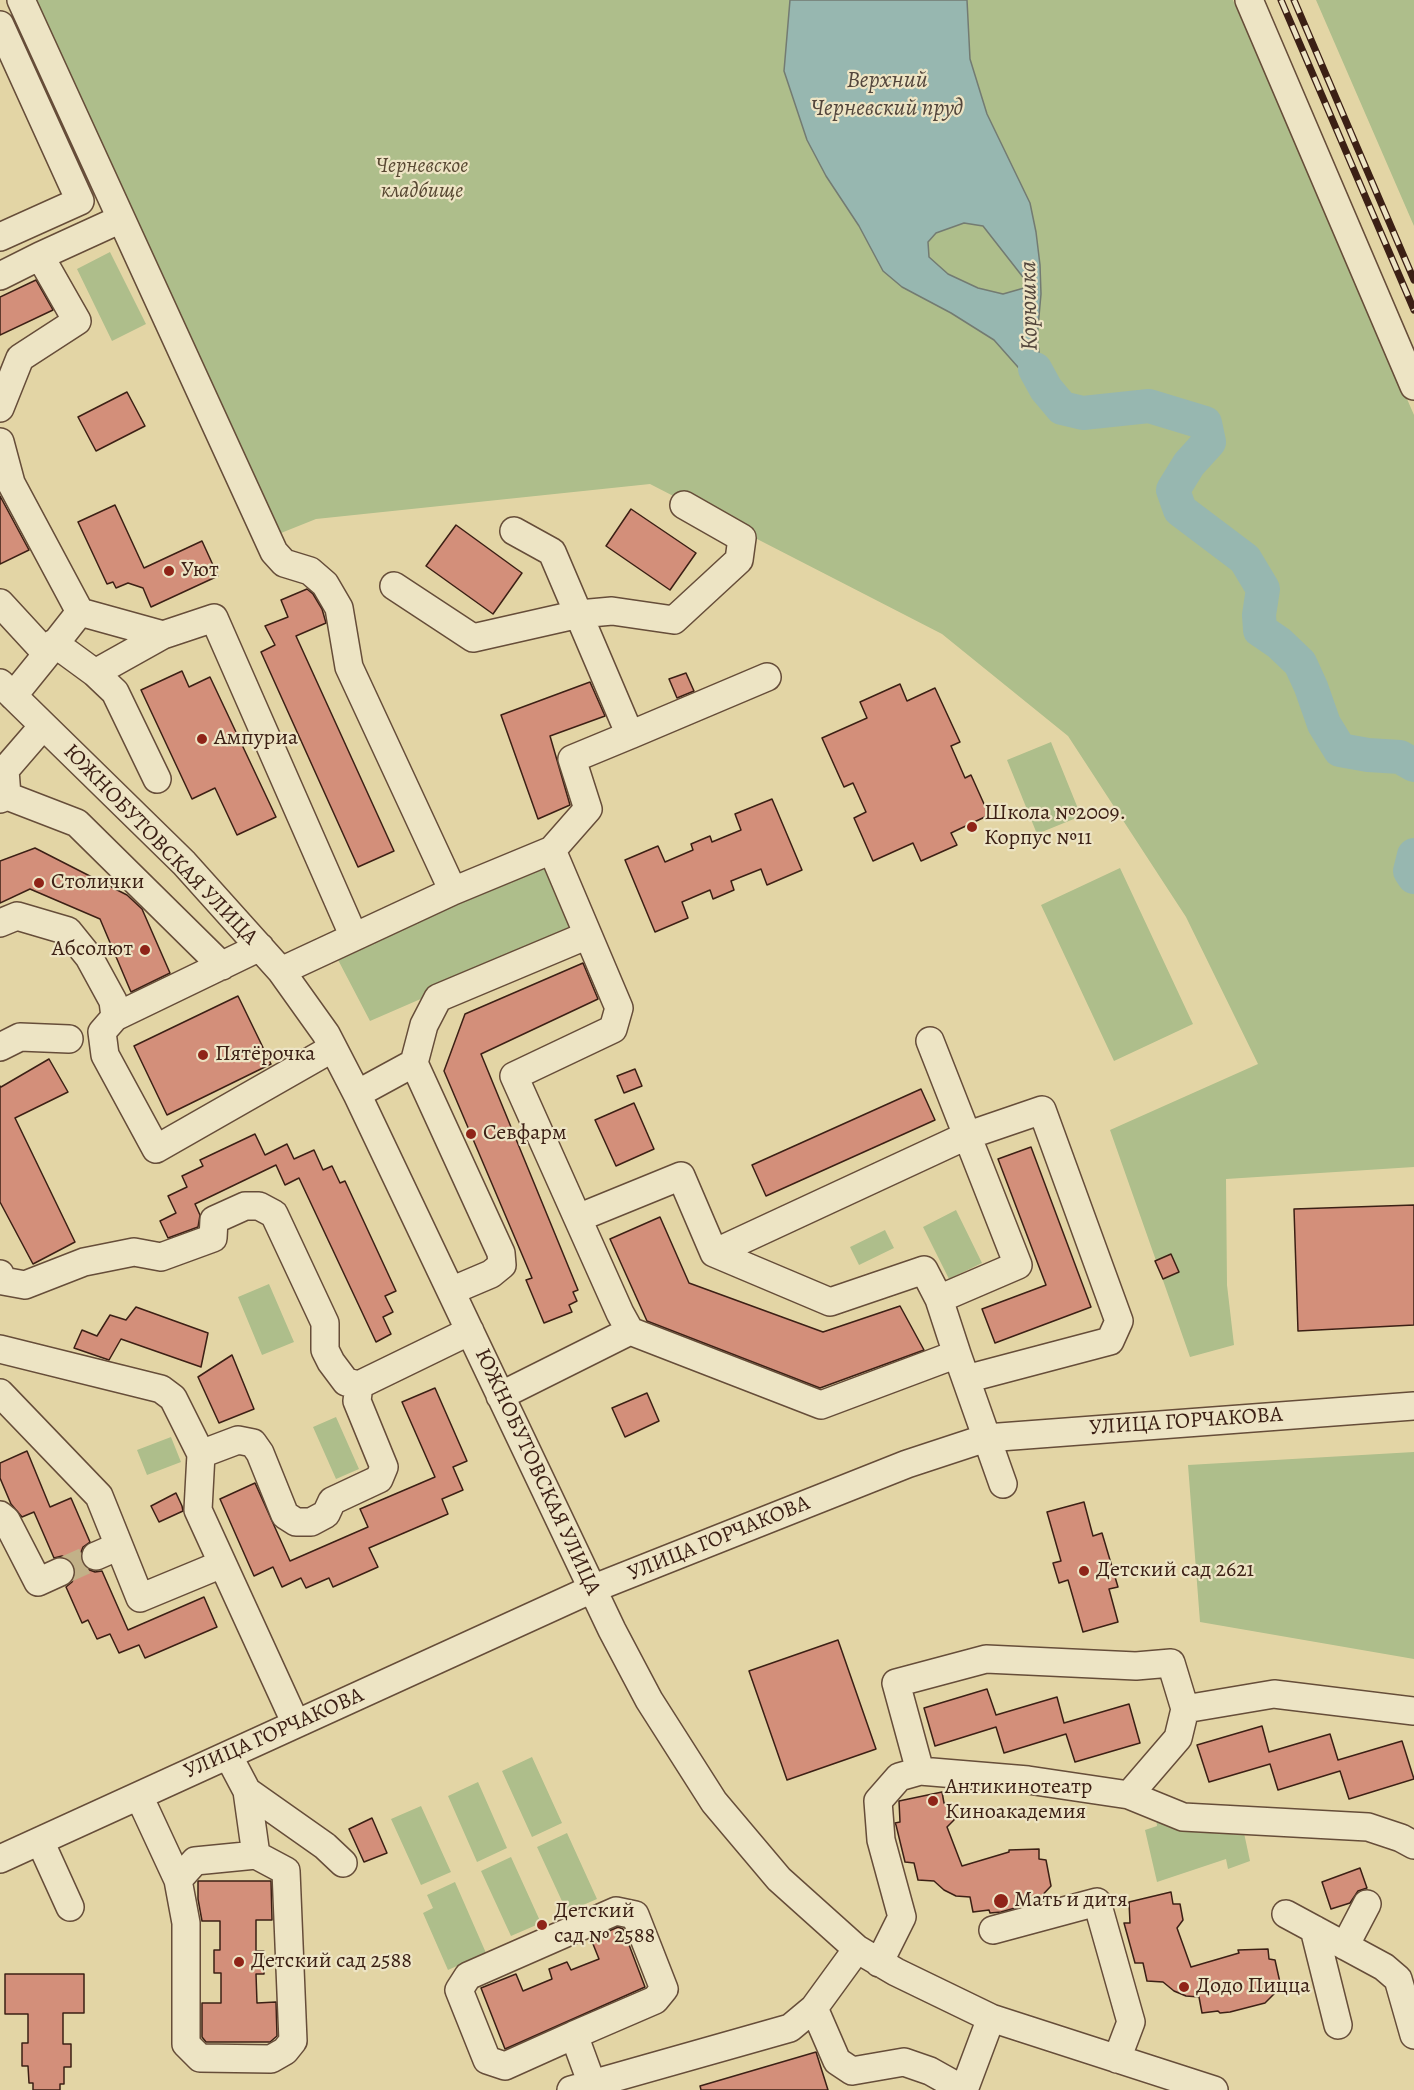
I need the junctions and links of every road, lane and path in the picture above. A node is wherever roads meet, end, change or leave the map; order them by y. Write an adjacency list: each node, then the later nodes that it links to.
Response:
1 (21, 0): 4 (street)
2 (1249, 0): 8 (street)
3 (0, 25): 5 (street)
4 (121, 219): 6 (street); 27 (street)
5 (0, 237)
6 (40, 256): 7 (street); 9 (street)
7 (0, 276)
8 (1414, 386)
9 (0, 408)
10 (0, 442): 15 (street)
11 (684, 505): 16 (street)
12 (514, 531): 16 (street)
13 (394, 586): 16 (street)
14 (0, 603): 18 (street)
15 (80, 612): 17 (street); 18 (street)
16 (579, 614): 23 (street)
17 (163, 635): 19 (street); 30 (street)
18 (51, 649): 19 (street); 21 (street)
19 (95, 673): 24 (street)
20 (767, 677): 23 (street)
21 (7, 690): 22 (street, ЮЖНОБУТОВСКАЯ УЛИЦА)
22 (44, 726): 25 (street); 31 (street, ЮЖНОБУТОВСКАЯ УЛИЦА)
23 (630, 735): 26 (street)
24 (157, 779)
25 (3, 798): 32 (street)
26 (552, 850): 27 (street); 29 (street)
27 (453, 891): 30 (street)
28 (0, 923): 34 (street)
29 (588, 935): 39 (street); 42 (street)
30 (354, 937): 33 (street)
31 (260, 947): 32 (street); 33 (street, ЮЖНОБУТОВСКАЯ УЛИЦА)
32 (222, 966): 34 (street)
33 (281, 971): 38 (street, ЮЖНОБУТОВСКАЯ УЛИЦА)
34 (115, 1017): 38 (street)
35 (69, 1040): 37 (street)
36 (930, 1041): 41 (street)
37 (0, 1047)
38 (333, 1048): 40 (street, ЮЖНОБУТОВСКАЯ УЛИЦА)
39 (414, 1063): 40 (street); 45 (street)
40 (357, 1094): 45 (street, ЮЖНОБУТОВСКАЯ УЛИЦА)
41 (966, 1136): 43 (street); 46 (street); 51 (street)
42 (578, 1218): 43 (street); 48 (street)
43 (714, 1253): 46 (street)
44 (1, 1282): 52 (street)
45 (452, 1291): 47 (street, ЮЖНОБУТОВСКАЯ УЛИЦА)
46 (939, 1299): 50 (street)
47 (470, 1331): 52 (street); 54 (street, ЮЖНОБУТОВСКАЯ УЛИЦА)
48 (630, 1331): 50 (street); 54 (street)
49 (0, 1349): 57 (street)
50 (957, 1354): 51 (street)
51 (966, 1379): 56 (street)
52 (359, 1385): 57 (street)
53 (0, 1393): 60 (street)
54 (500, 1396): 62 (street, ЮЖНОБУТОВСКАЯ УЛИЦА)
55 (1414, 1406): 56 (street, УЛИЦА ГОРЧАКОВА)
56 (986, 1438): 58 (street); 62 (street, УЛИЦА ГОРЧАКОВА)
57 (201, 1454): 60 (street)
58 (1003, 1484)
59 (0, 1515): 61 (street)
60 (222, 1564): 65 (street)
61 (60, 1572)
62 (592, 1589): 65 (street, УЛИЦА ГОРЧАКОВА); 83 (street, ЮЖНОБУТОВСКАЯ УЛИЦА)
63 (1185, 1709): 64 (street); 67 (street); 69 (street)
64 (1414, 1711)
65 (296, 1724): 66 (street, УЛИЦА ГОРЧАКОВА)
66 (228, 1755): 68 (street); 70 (street, УЛИЦА ГОРЧАКОВА)
67 (920, 1772): 69 (street); 84 (street)
68 (248, 1791): 73 (street); 75 (street)
69 (1129, 1795): 71 (street)
70 (139, 1796): 72 (street, УЛИЦА ГОРЧАКОВА); 76 (street)
71 (1410, 1835)
72 (40, 1841): 74 (street, УЛИЦА ГОРЧАКОВА); 78 (street)
73 (256, 1855): 76 (street); 76 (street)
74 (0, 1859)
75 (343, 1863)
76 (178, 1880)
77 (1367, 1904): 82 (street)
78 (70, 1906)
79 (1287, 1914): 80 (street)
80 (1314, 1929): 82 (street); 87 (street)
81 (993, 1930): 90 (street)
82 (1345, 1946): 89 (street)
83 (857, 1948): 84 (street, ЮЖНОБУТОВСКАЯ УЛИЦА); 85 (street)
84 (879, 1963): 86 (street, ЮЖНОБУТОВСКАЯ УЛИЦА)
85 (814, 2008): 86 (street); 91 (street)
86 (991, 2019): 90 (street, ЮЖНОБУТОВСКАЯ УЛИЦА)
87 (1338, 2025)
88 (574, 2035): 88 (street); 91 (street)
89 (1414, 2035)
90 (1117, 2059): 92 (street, ЮЖНОБУТОВСКАЯ УЛИЦА)
91 (590, 2087)
92 (1214, 2090)

